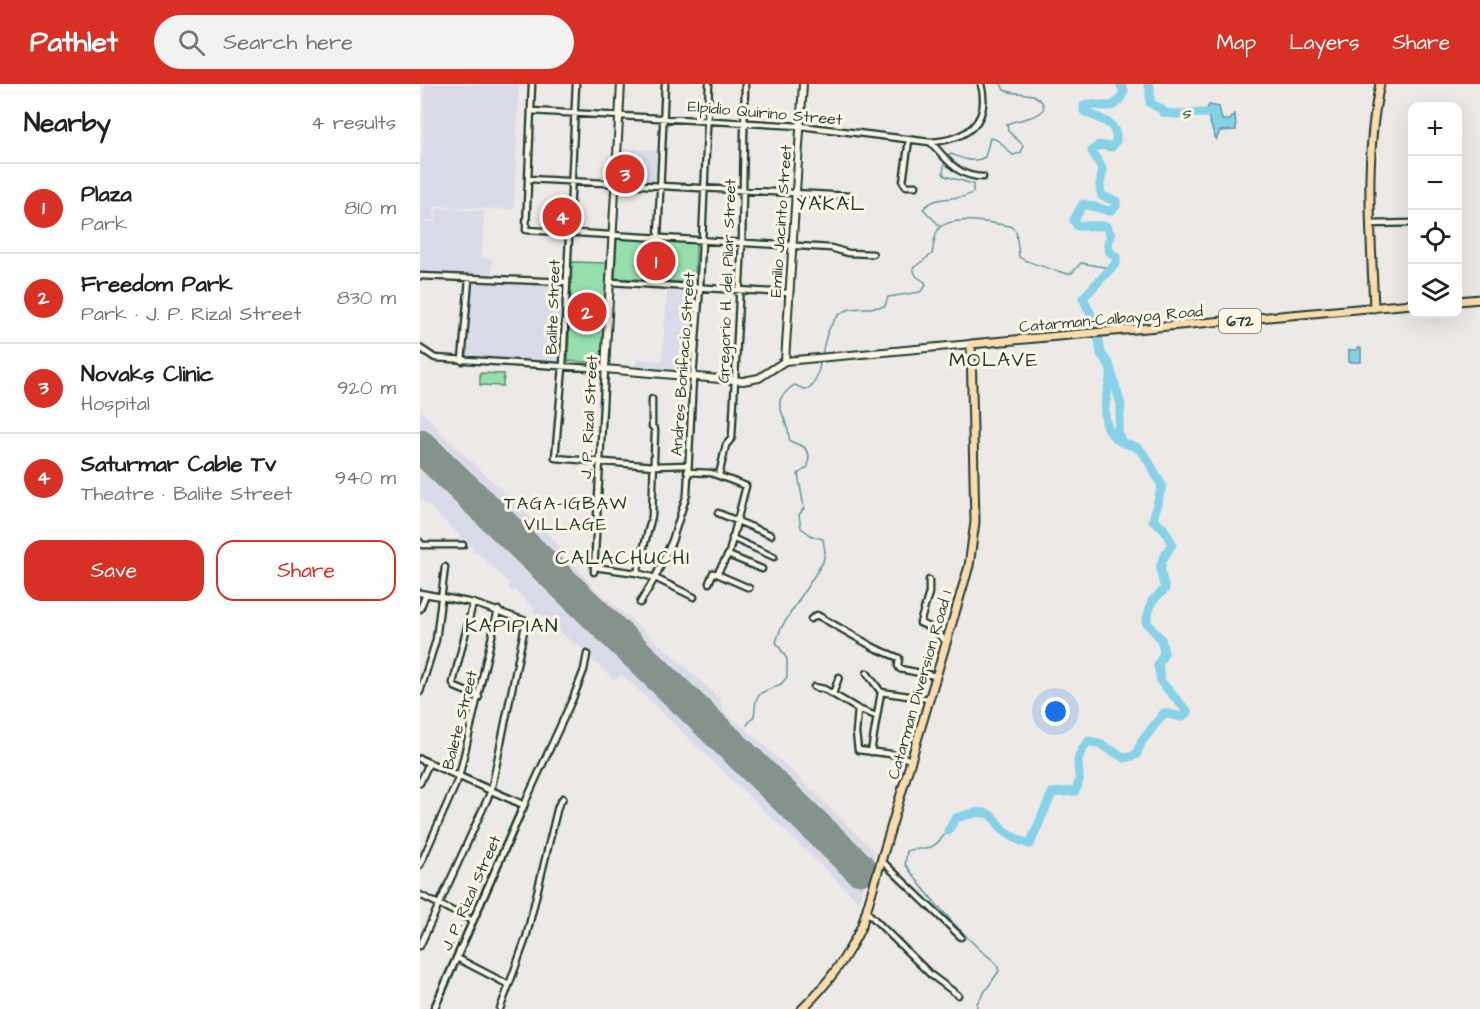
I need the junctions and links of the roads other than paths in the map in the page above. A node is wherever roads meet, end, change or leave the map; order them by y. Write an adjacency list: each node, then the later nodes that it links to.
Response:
1 (532, 84): 10 (street)
2 (576, 84): 11 (street, Balite Street)
3 (621, 84): 12 (main road, J. P. Rizal Street)
4 (665, 84): 13 (street)
5 (709, 84): 14 (street, Andres Bonifacio Street)
6 (745, 84): 15 (street, Gregorio H. del Pilar Street)
7 (803, 84): 16 (main road, Emilio Jacinto Street)
8 (981, 84): 18 (street, Elpidio Quirino Street)
9 (1380, 84): 30 (main road)
10 (531, 111): 11 (street, Elpidio Quirino Street); 20 (street)
11 (574, 114): 12 (street, Elpidio Quirino Street); 21 (street, Balite Street)
12 (619, 116): 13 (street, Elpidio Quirino Street); 22 (main road, J. P. Rizal Street)
13 (664, 118): 14 (street, Elpidio Quirino Street); 24 (street)
14 (708, 120): 15 (street, Elpidio Quirino Street); 25 (street, Andres Bonifacio Street)
15 (744, 122): 16 (street, Elpidio Quirino Street); 26 (street, Gregorio H. del Pilar Street)
16 (801, 126): 17 (street, Elpidio Quirino Street); 27 (main road, Emilio Jacinto Street)
17 (909, 140): 18 (street, Elpidio Quirino Street); 23 (street)
18 (930, 142): 19 (street)
19 (983, 177)
20 (528, 179): 21 (street); 31 (street)
21 (571, 181): 22 (street); 31 (street, Balite Street)
22 (615, 184): 24 (street); 32 (main road, J. P. Rizal Street)
23 (916, 186)
24 (660, 187): 25 (street); 33 (street)
25 (705, 189): 26 (street); 34 (street, Andres Bonifacio Street)
26 (742, 190): 27 (street); 35 (street, Gregorio H. del Pilar Street)
27 (796, 193): 28 (street); 36 (main road, Emilio Jacinto Street)
28 (850, 196)
29 (1408, 223): 30 (street)
30 (1371, 224): 48 (main road)
31 (568, 232): 32 (street); 40 (street, Balite Street)
32 (612, 235): 33 (street); 41 (main road, J. P. Rizal Street)
33 (658, 237): 34 (street)
34 (703, 240): 35 (street); 42 (street, Andres Bonifacio Street)
35 (742, 242): 36 (street); 43 (street, Gregorio H. del Pilar Street)
36 (792, 245): 37 (street); 44 (main road, Emilio Jacinto Street)
37 (873, 254)
38 (420, 276): 39 (street)
39 (469, 279): 40 (street); 51 (street)
40 (566, 282): 53 (street, Balite Street)
41 (610, 282): 42 (street); 54 (main road, J. P. Rizal Street)
42 (700, 287): 43 (street); 55 (street, Andres Bonifacio Street)
43 (740, 290): 44 (street); 56 (street, Gregorio H. del Pilar Street)
44 (789, 293): 52 (main road, Emilio Jacinto Street)
45 (1480, 299): 46 (main road)
46 (1462, 301)
47 (1408, 305): 48 (main road, Catarman-Calbayog Road / 672)
48 (1374, 308): 49 (main road, Catarman-Calbayog Road / 672)
49 (971, 344): 52 (main road, Catarman-Calbayog Road / 672); 87 (main road, Catarman Diversion Road 1)
50 (420, 348): 51 (street, 672)
51 (462, 361): 53 (street, 672)
52 (785, 361): 56 (main road, 672)
53 (563, 367): 54 (street, 672); 58 (street, Balite Street)
54 (605, 369): 55 (main road, 672); 58 (street, J. P. Rizal Street)
55 (693, 378): 56 (main road, 672); 59 (street, Andres Bonifacio Street)
56 (735, 381): 62 (street, Gregorio H. del Pilar Street)
57 (651, 399): 60 (street)
58 (600, 461): 60 (street); 73 (street, J. P. Rizal Street)
59 (688, 465): 60 (street); 61 (street, Andres Bonifacio Street)
60 (654, 466): 73 (street)
61 (687, 472): 62 (street); 75 (street, Andres Bonifacio Street)
62 (719, 476): 64 (street)
63 (718, 513): 64 (street)
64 (739, 520): 65 (street); 66 (street)
65 (771, 535)
66 (732, 538): 69 (street); 70 (street)
67 (420, 543): 68 (street)
68 (463, 545)
69 (728, 555): 72 (street); 74 (street)
70 (774, 557)
71 (445, 567): 80 (street)
72 (762, 569)
73 (638, 573): 75 (street)
74 (717, 574): 77 (street); 78 (street)
75 (655, 578): 81 (street); 83 (street, Andres Bonifacio Street)
76 (928, 580): 87 (street)
77 (709, 583)
78 (749, 588)
79 (423, 593): 80 (street); 84 (street)
80 (442, 596): 82 (street); 93 (street)
81 (694, 597)
82 (473, 603): 85 (street); 96 (street)
83 (640, 603)
84 (420, 609)
85 (498, 610): 96 (street, Balete Street); 106 (street)
86 (811, 619): 90 (street)
87 (946, 643): 90 (main road, Catarman Diversion Road 1)
88 (587, 654): 108 (street, J. P. Rizal Street)
89 (867, 673): 94 (street)
90 (936, 676): 97 (main road, Catarman Diversion Road 1)
91 (839, 678): 95 (street)
92 (814, 687): 95 (street)
93 (420, 692)
94 (881, 692): 97 (street); 99 (street)
95 (833, 694): 98 (street)
96 (479, 697): 104 (street, Balete Street)
97 (929, 699): 102 (main road, Catarman Diversion Road 1)
98 (858, 709): 99 (street); 100 (street)
99 (876, 716): 100 (street)
100 (871, 752): 102 (street)
101 (420, 759): 103 (street)
102 (912, 760): 109 (main road, Catarman Diversion Road 1)
103 (429, 763): 104 (street); 105 (street)
104 (459, 777): 106 (street); 110 (street, Balete Street)
105 (420, 783)
106 (490, 791): 108 (street); 112 (street)
107 (563, 798): 118 (street)
108 (524, 805): 114 (street, J. P. Rizal Street)
109 (882, 861): 113 (main road, Catarman Diversion Road 1); 115 (street)
110 (420, 865)
111 (420, 896): 112 (street)
112 (440, 906): 114 (street); 116 (street)
113 (866, 911): 119 (street); 122 (main road, Catarman Diversion Road 1)
114 (473, 921): 117 (street, J. P. Rizal Street)
115 (961, 937)
116 (420, 946)
117 (457, 958): 118 (street); 120 (street, J. P. Rizal Street)
118 (509, 985): 121 (street)
119 (958, 995)
120 (434, 1009)
121 (500, 1009)
122 (802, 1009)

